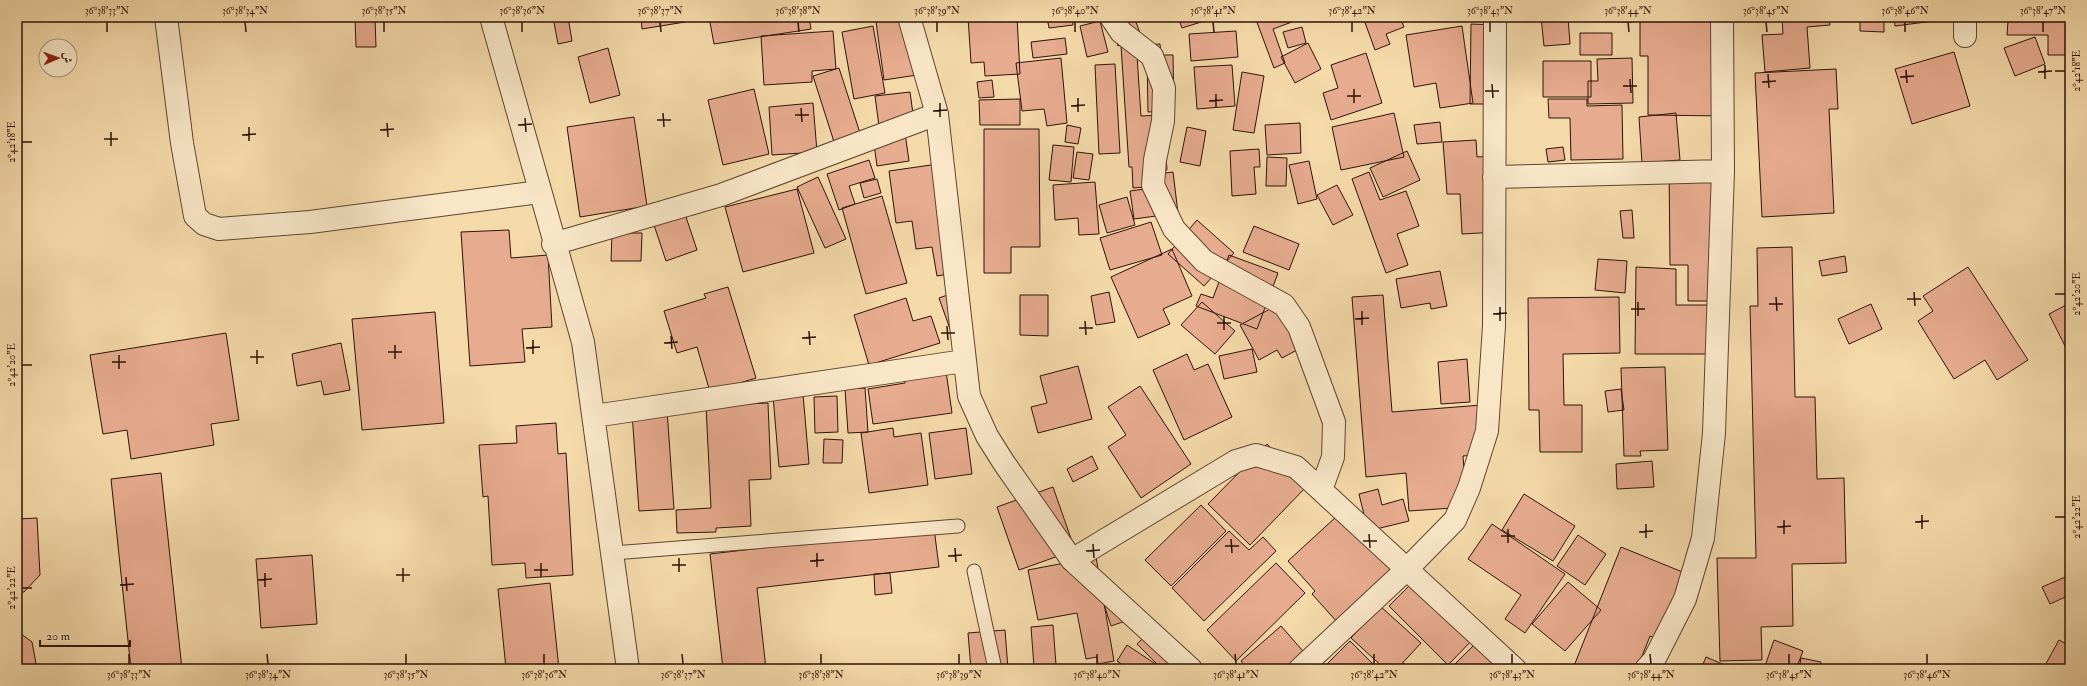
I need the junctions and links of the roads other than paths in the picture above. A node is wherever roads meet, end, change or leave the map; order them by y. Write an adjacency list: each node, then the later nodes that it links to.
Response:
1 (166, 17): 10 (street)
2 (491, 17): 10 (street)
3 (909, 17): 7 (street)
4 (1111, 17): 14 (street)
5 (1495, 17): 9 (street)
6 (1722, 17): 8 (street)
7 (937, 114): 11 (street); 12 (street)
8 (1723, 171): 9 (street); 25 (street)
9 (1494, 177): 18 (street)
10 (539, 192): 11 (street)
11 (553, 244): 13 (street)
12 (964, 360): 13 (street); 17 (street)
13 (594, 416): 16 (street)
14 (1321, 490): 17 (street); 18 (street)
15 (958, 526): 16 (lane)
16 (614, 553): 20 (street)
17 (1072, 560): 22 (street)
18 (1406, 569): 23 (street); 24 (street)
19 (974, 571): 21 (lane)
20 (628, 669)
21 (995, 669)
22 (1191, 669)
23 (1300, 669)
24 (1515, 669)
25 (1646, 669)

